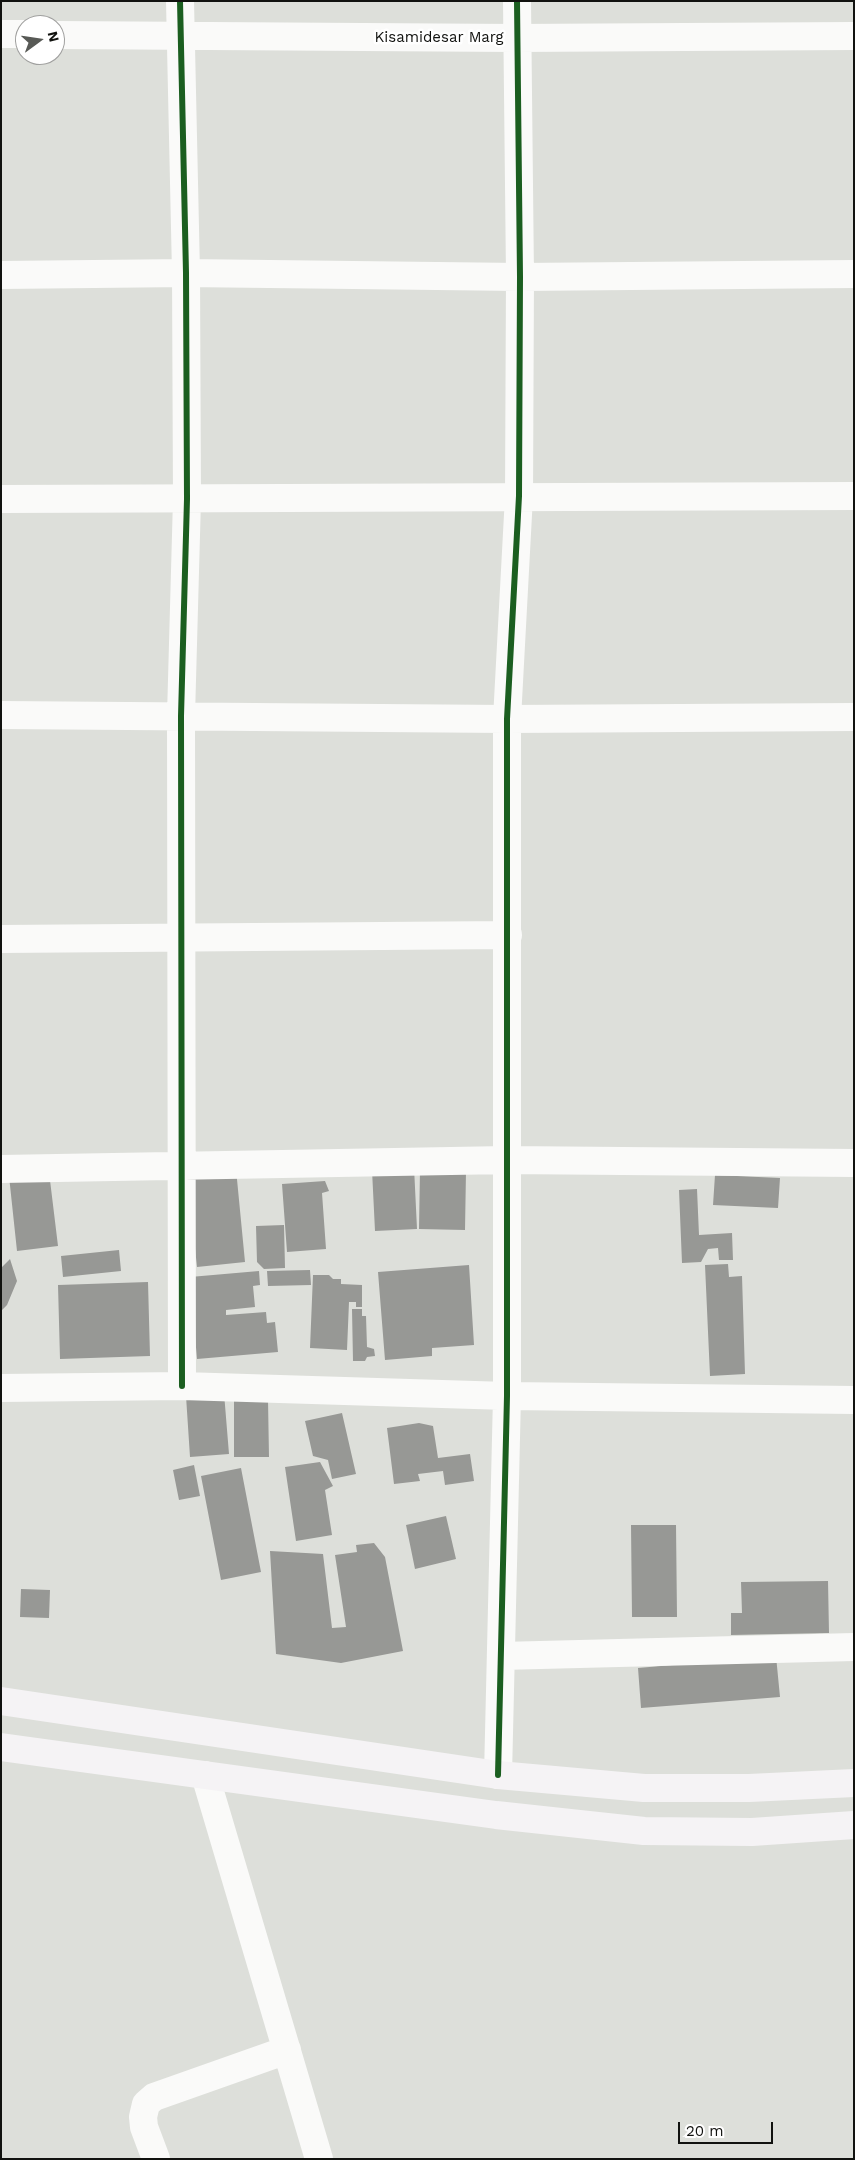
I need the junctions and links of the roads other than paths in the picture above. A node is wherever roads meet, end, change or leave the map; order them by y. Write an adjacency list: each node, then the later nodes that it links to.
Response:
1 (180, 1): 6 (street)
2 (517, 1): 8 (street)
3 (1, 34): 4 (street)
4 (15, 34)
5 (65, 35): 6 (street, Kisamidesar Marg)
6 (179, 36): 8 (street, Kisamidesar Marg); 9 (street)
7 (854, 36): 8 (street, Kisamidesar Marg)
8 (516, 38): 12 (street)
9 (186, 273): 11 (street); 12 (street); 16 (street)
10 (854, 274): 12 (street)
11 (1, 275)
12 (520, 277): 13 (street)
13 (519, 496): 14 (street); 16 (street); 20 (street)
14 (854, 496)
15 (1, 499): 16 (street)
16 (187, 499): 18 (street)
17 (1, 716): 18 (street)
18 (181, 716): 20 (street); 23 (street)
19 (854, 717): 20 (street)
20 (507, 719): 21 (street)
21 (508, 935): 23 (street); 24 (street)
22 (1, 939): 23 (street)
23 (180, 939): 26 (street)
24 (507, 1160): 25 (street); 26 (street); 30 (street)
25 (854, 1163)
26 (180, 1164): 27 (street); 28 (street)
27 (1, 1169)
28 (182, 1386): 29 (street); 30 (street)
29 (1, 1388)
30 (507, 1396): 31 (street); 33 (street)
31 (854, 1400)
32 (854, 1647): 33 (street)
33 (501, 1656): 37 (street)
34 (1, 1701): 37 (main road)
35 (1, 1747): 36 (main road)
36 (205, 1775): 39 (main road); 40 (street)
37 (498, 1775): 38 (main road)
38 (854, 1783)
39 (854, 1825)
40 (287, 2050): 41 (street); 42 (street)
41 (156, 2159)
42 (320, 2159)

